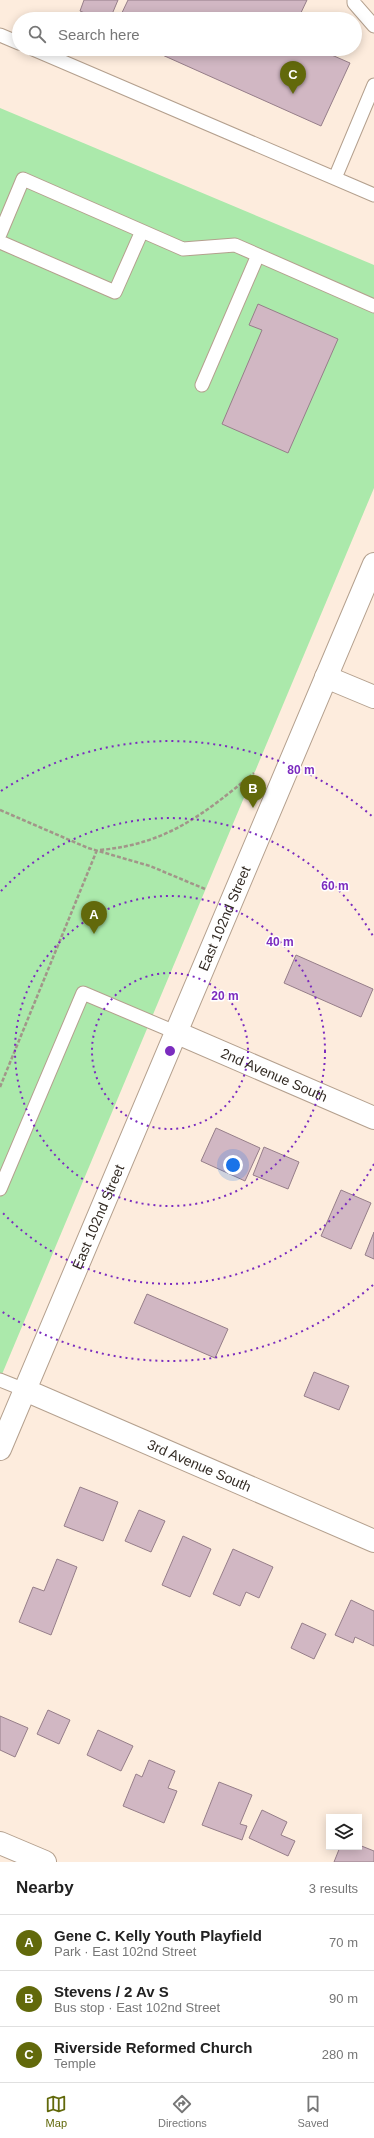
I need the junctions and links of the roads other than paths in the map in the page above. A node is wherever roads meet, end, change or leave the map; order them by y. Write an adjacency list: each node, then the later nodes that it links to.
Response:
1 (354, 0): 2 (lane)
2 (362, 12)
3 (362, 12): 4 (lane)
4 (374, 26)
5 (0, 35): 6 (lane)
6 (12, 40)
7 (49, 56): 9 (lane)
8 (374, 85): 9 (lane)
9 (335, 178): 10 (lane)
10 (374, 195)
11 (142, 231): 12 (lane); 13 (lane); 14 (lane)
12 (0, 234)
13 (0, 242)
14 (258, 255): 15 (lane); 16 (lane)
15 (374, 306)
16 (202, 385)
17 (374, 564): 18 (street, East 102nd Street)
18 (326, 677): 19 (street); 20 (street, East 102nd Street)
19 (374, 697)
20 (175, 1032): 21 (street, 2nd Avenue South); 22 (lane); 24 (street, East 102nd Street)
21 (374, 1118)
22 (0, 1189)
23 (0, 1380): 24 (lane)
24 (25, 1390): 25 (street, East 102nd Street); 26 (street, 3rd Avenue South)
25 (0, 1450)
26 (374, 1541)
27 (0, 1843): 28 (street)
28 (45, 1862)

